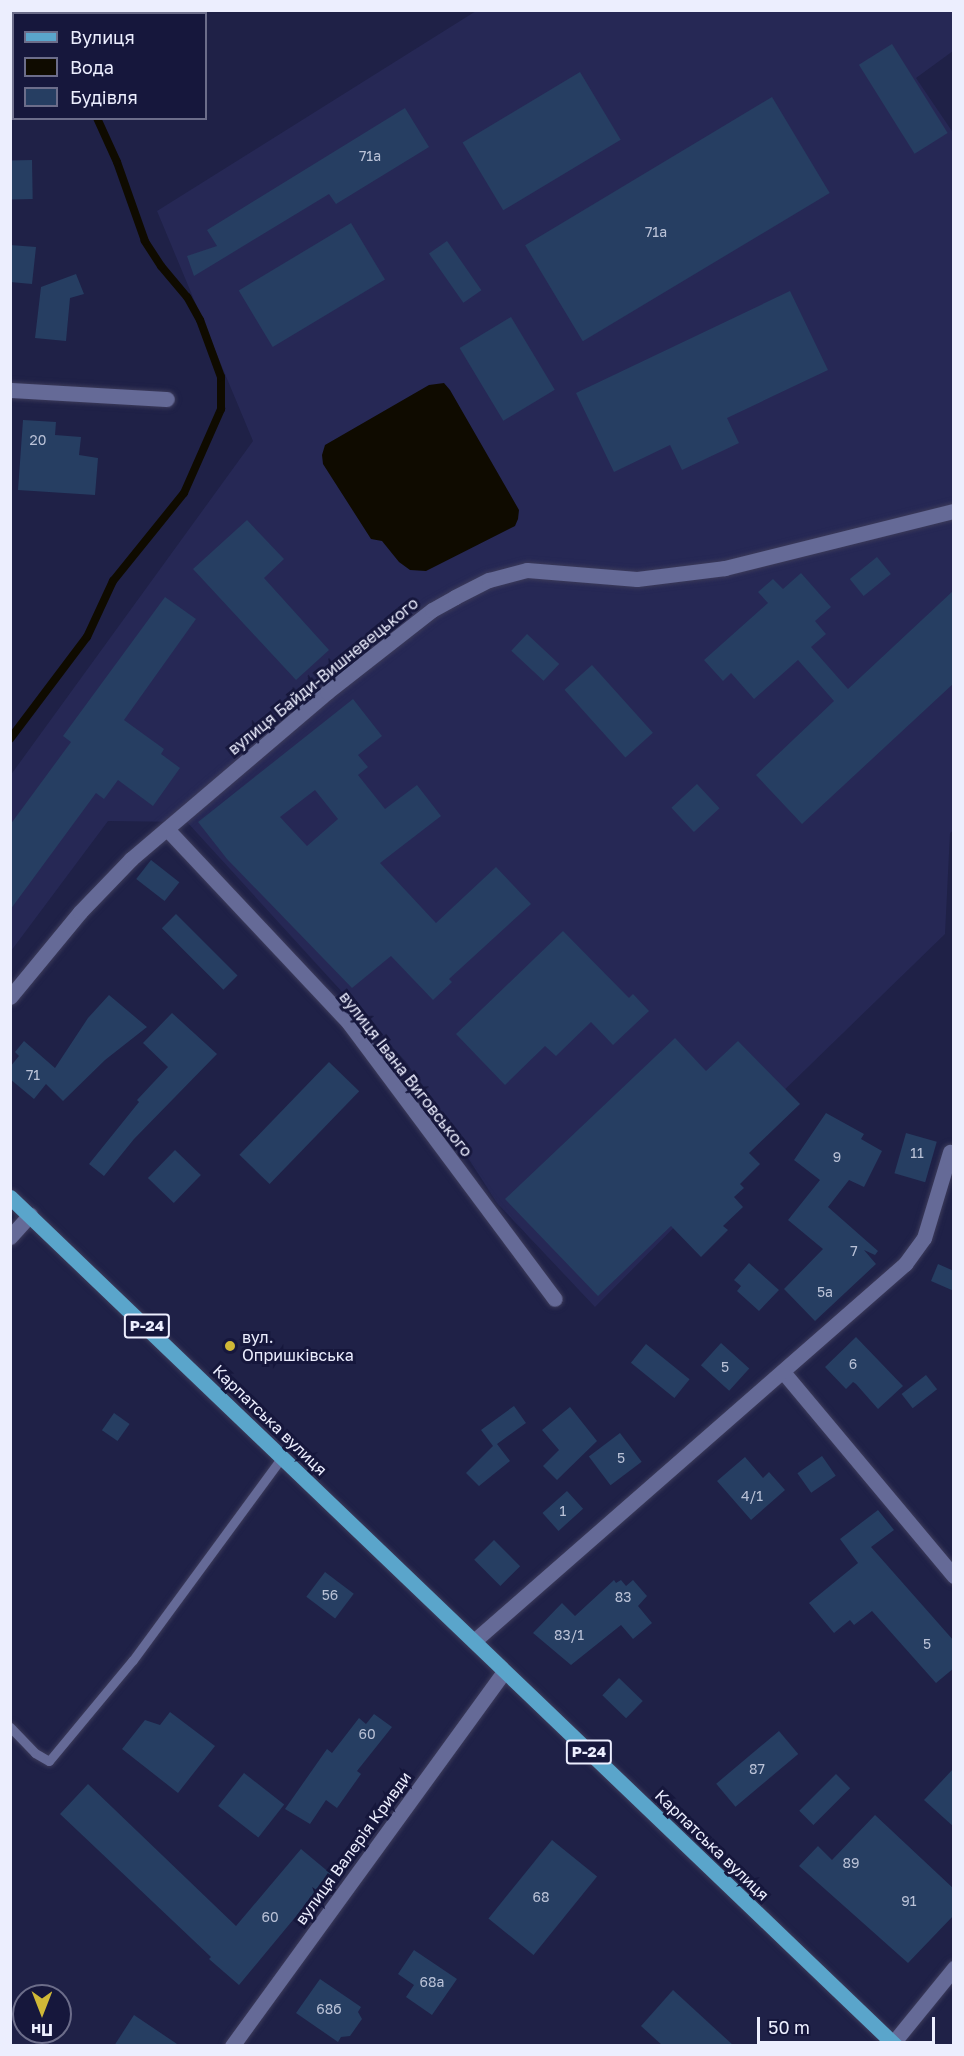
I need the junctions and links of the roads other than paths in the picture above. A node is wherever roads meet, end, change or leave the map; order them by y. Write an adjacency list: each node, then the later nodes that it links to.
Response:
1 (10, 390): 2 (street)
2 (167, 399)
3 (954, 511): 4 (street, вулиця Байди-Вишневецького)
4 (167, 829): 5 (street, вулиця Байди-Вишневецького); 10 (street, вулиця Івана Виговського)
5 (10, 997)
6 (950, 1152): 11 (street)
7 (10, 1197): 8 (main road, Карпатська вулиця / Р-24)
8 (30, 1215): 9 (street); 12 (main road, Карпатська вулиця / Р-24)
9 (10, 1237)
10 (555, 1299)
11 (784, 1373): 13 (street); 14 (street)
12 (282, 1457): 14 (main road, Карпатська вулиця / Р-24); 16 (lane)
13 (954, 1576)
14 (474, 1641): 15 (main road, Карпатська вулиця / Р-24)
15 (504, 1671): 18 (main road, Карпатська вулиця / Р-24); 19 (street, вулиця Валерія Кривди)
16 (10, 1727)
17 (954, 1968): 18 (street)
18 (895, 2044)
19 (232, 2046)

